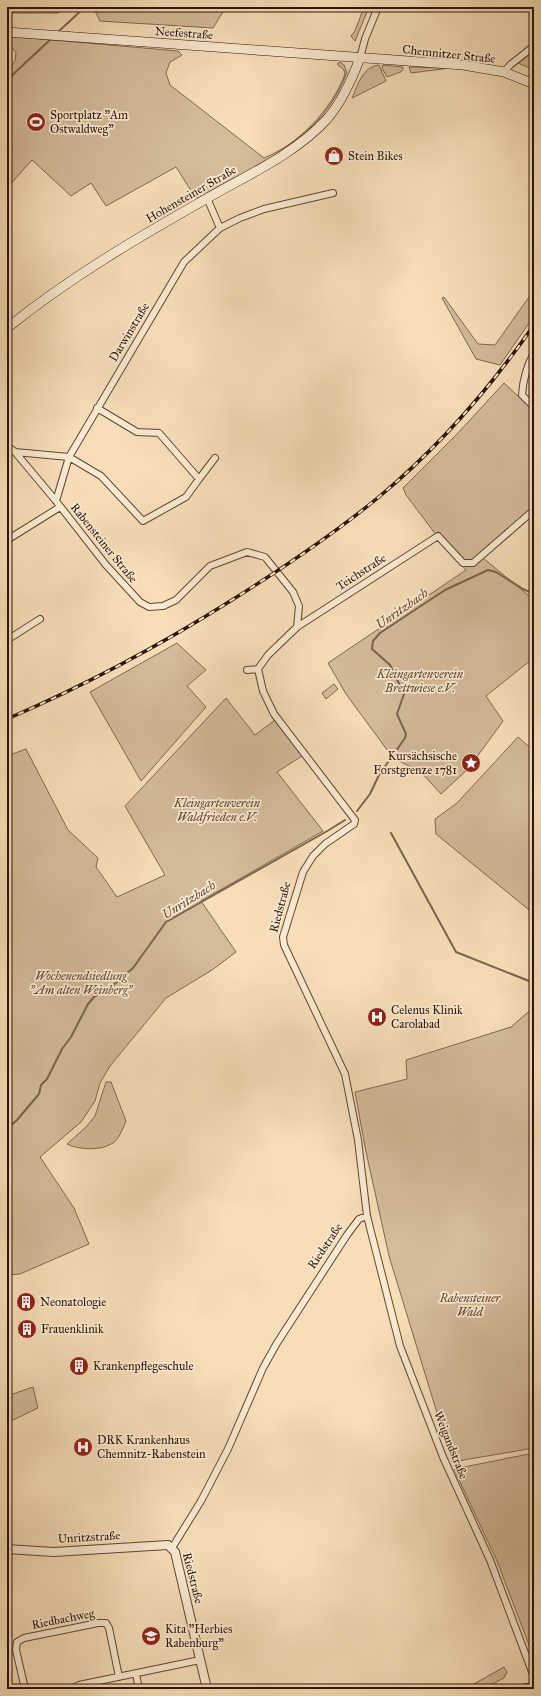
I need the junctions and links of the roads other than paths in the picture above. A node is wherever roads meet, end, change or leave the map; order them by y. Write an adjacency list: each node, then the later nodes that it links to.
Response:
1 (378, 7): 4 (street)
2 (7, 32): 4 (main road, Neefestraße)
3 (534, 46): 5 (street)
4 (360, 58): 5 (main road, Chemnitzer Straße); 8 (main road, Hohensteiner Straße)
5 (504, 72): 6 (main road, Chemnitzer Straße)
6 (534, 84)
7 (333, 193): 9 (street, Darwinstraße)
8 (207, 198): 9 (street); 10 (main road, Hohensteiner Straße)
9 (220, 228): 13 (street, Darwinstraße)
10 (7, 328)
11 (534, 353): 12 (street)
12 (534, 407)
13 (97, 408): 16 (street, Darwinstraße); 18 (street)
14 (7, 446): 15 (street, Rabensteiner Straße)
15 (15, 452): 16 (street); 19 (street, Rabensteiner Straße)
16 (69, 457): 18 (street); 19 (street, Darwinstraße)
17 (215, 458): 18 (street)
18 (199, 479)
19 (56, 501): 20 (street, Rabensteiner Straße)
20 (60, 507): 22 (street); 24 (street, Rabensteiner Straße)
21 (534, 510): 24 (street, Teichstraße)
22 (7, 540)
23 (40, 620): 25 (street)
24 (297, 627): 26 (street)
25 (7, 640)
26 (258, 669): 27 (street); 28 (street, Riedstraße)
27 (247, 670)
28 (367, 1216): 29 (street, Riedstraße); 34 (street, Weigandstraße)
29 (172, 1548): 30 (street, Unritzstraße); 31 (street, Riedstraße)
30 (7, 1549)
31 (200, 1660): 32 (street); 38 (street, Riedstraße)
32 (136, 1674): 33 (street); 37 (street)
33 (119, 1677): 35 (street, Riedbachweg); 36 (street)
34 (534, 1677)
35 (25, 1689)
36 (71, 1689)
37 (139, 1689)
38 (207, 1689)

